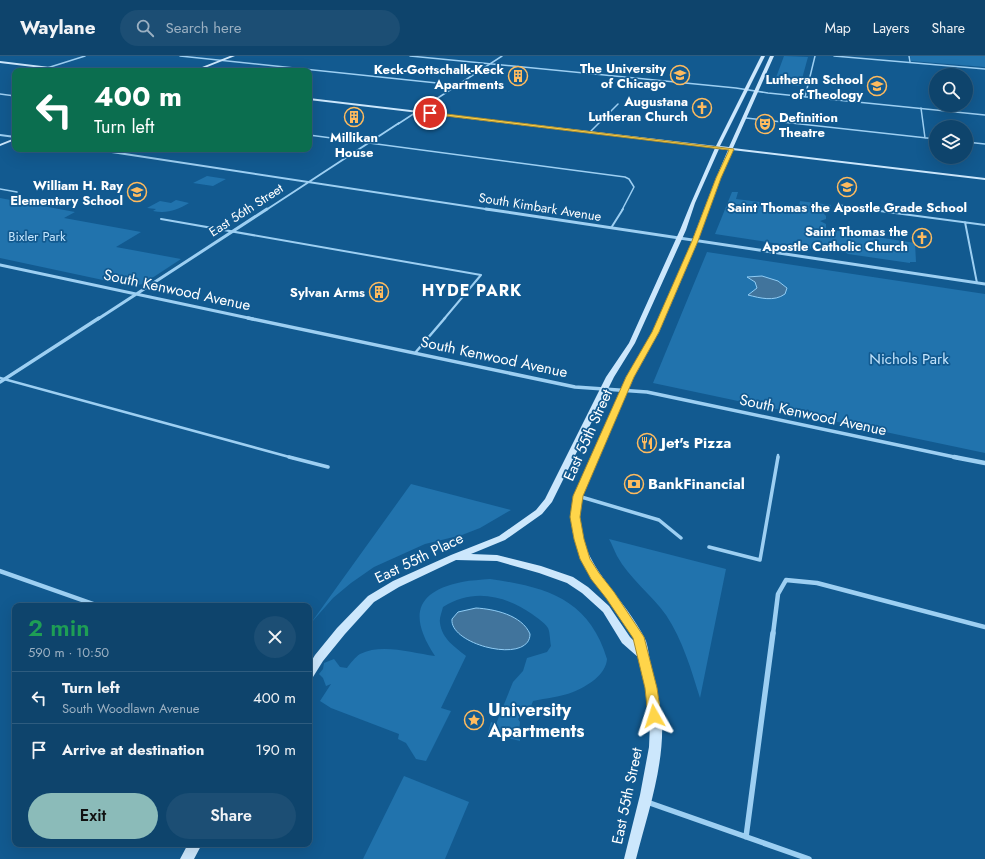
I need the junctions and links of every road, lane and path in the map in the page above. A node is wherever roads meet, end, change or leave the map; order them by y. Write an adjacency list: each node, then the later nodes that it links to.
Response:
1 (85, 56): 15 (lane)
2 (180, 56): 11 (lane)
3 (233, 56): 11 (street)
4 (410, 56): 14 (street)
5 (502, 56): 14 (street, East 56th Street)
6 (764, 56): 21 (street, East 55th Street)
7 (772, 56): 22 (street, East 55th Street)
8 (815, 56): 25 (street)
9 (834, 56): 13 (street)
10 (909, 56): 13 (lane)
11 (222, 60): 16 (street); 17 (lane)
12 (0, 62): 15 (street)
13 (910, 62): 18 (street)
14 (490, 64): 20 (street, East 56th Street); 21 (street)
15 (47, 68)
16 (202, 68)
17 (294, 68)
18 (985, 69)
19 (312, 70): 20 (lane)
20 (456, 86): 29 (street, East 56th Street)
21 (747, 90): 22 (street); 43 (street, East 55th Street)
22 (758, 91): 25 (street); 31 (street, East 55th Street)
23 (0, 94): 24 (lane)
24 (12, 96)
25 (805, 97): 28 (street)
26 (312, 99): 29 (street)
27 (618, 104): 32 (lane)
28 (921, 108): 30 (street); 36 (lane)
29 (416, 112): 32 (street); 39 (street, East 56th Street)
30 (985, 115)
31 (746, 118): 36 (lane); 44 (street, East 55th Street)
32 (590, 132): 43 (street)
33 (0, 135): 35 (street)
34 (312, 135): 39 (lane)
35 (12, 137)
36 (925, 138): 37 (lane)
37 (929, 138)
38 (12, 139): 42 (street)
39 (368, 143): 47 (street, East 56th Street); 54 (lane)
40 (973, 143): 41 (lane)
41 (985, 144)
42 (0, 145)
43 (718, 147): 44 (street); 56 (street, East 55th Street)
44 (731, 149): 46 (street); 57 (street, East 55th Street)
45 (112, 152): 47 (street, South Kimbark Avenue)
46 (985, 179)
47 (308, 182): 54 (street, South Kimbark Avenue); 55 (street, East 56th Street)
48 (0, 189): 49 (lane)
49 (17, 192)
50 (839, 206): 52 (lane)
51 (161, 219): 55 (lane)
52 (965, 222): 53 (lane); 59 (lane)
53 (985, 225)
54 (611, 228): 56 (street, South Kimbark Avenue)
55 (232, 231): 61 (street, East 56th Street); 62 (lane)
56 (679, 238): 57 (street, South Kimbark Avenue); 66 (street, East 55th Street)
57 (695, 241): 59 (street, South Kimbark Avenue); 67 (street, East 55th Street)
58 (0, 265): 61 (street, South Kenwood Avenue)
59 (977, 283): 60 (street, South Kimbark Avenue)
60 (985, 284)
61 (137, 293): 62 (street, South Kenwood Avenue); 64 (street, East 56th Street)
62 (415, 353): 66 (street, South Kenwood Avenue)
63 (0, 378): 64 (lane)
64 (4, 379): 65 (street, East 56th Street); 70 (lane)
65 (0, 382)
66 (603, 390): 67 (street, South Kenwood Avenue); 71 (street, East 55th Street)
67 (624, 391): 69 (street, South Kenwood Avenue); 72 (street, East 55th Street)
68 (778, 455): 74 (lane)
69 (985, 463)
70 (328, 467)
71 (556, 487): 75 (street, East 55th Place)
72 (578, 496): 73 (lane); 79 (street, East 55th Street)
73 (680, 538)
74 (709, 547)
75 (454, 557): 79 (street); 80 (street, East 55th Place)
76 (0, 571): 77 (street)
77 (91, 603)
78 (985, 627): 82 (street)
79 (643, 655): 81 (street, East 55th Street)
80 (312, 669)
81 (644, 801): 82 (street); 85 (street, East 55th Street)
82 (746, 837): 86 (street)
83 (194, 847): 84 (street)
84 (186, 859)
85 (630, 859)
86 (809, 859)

